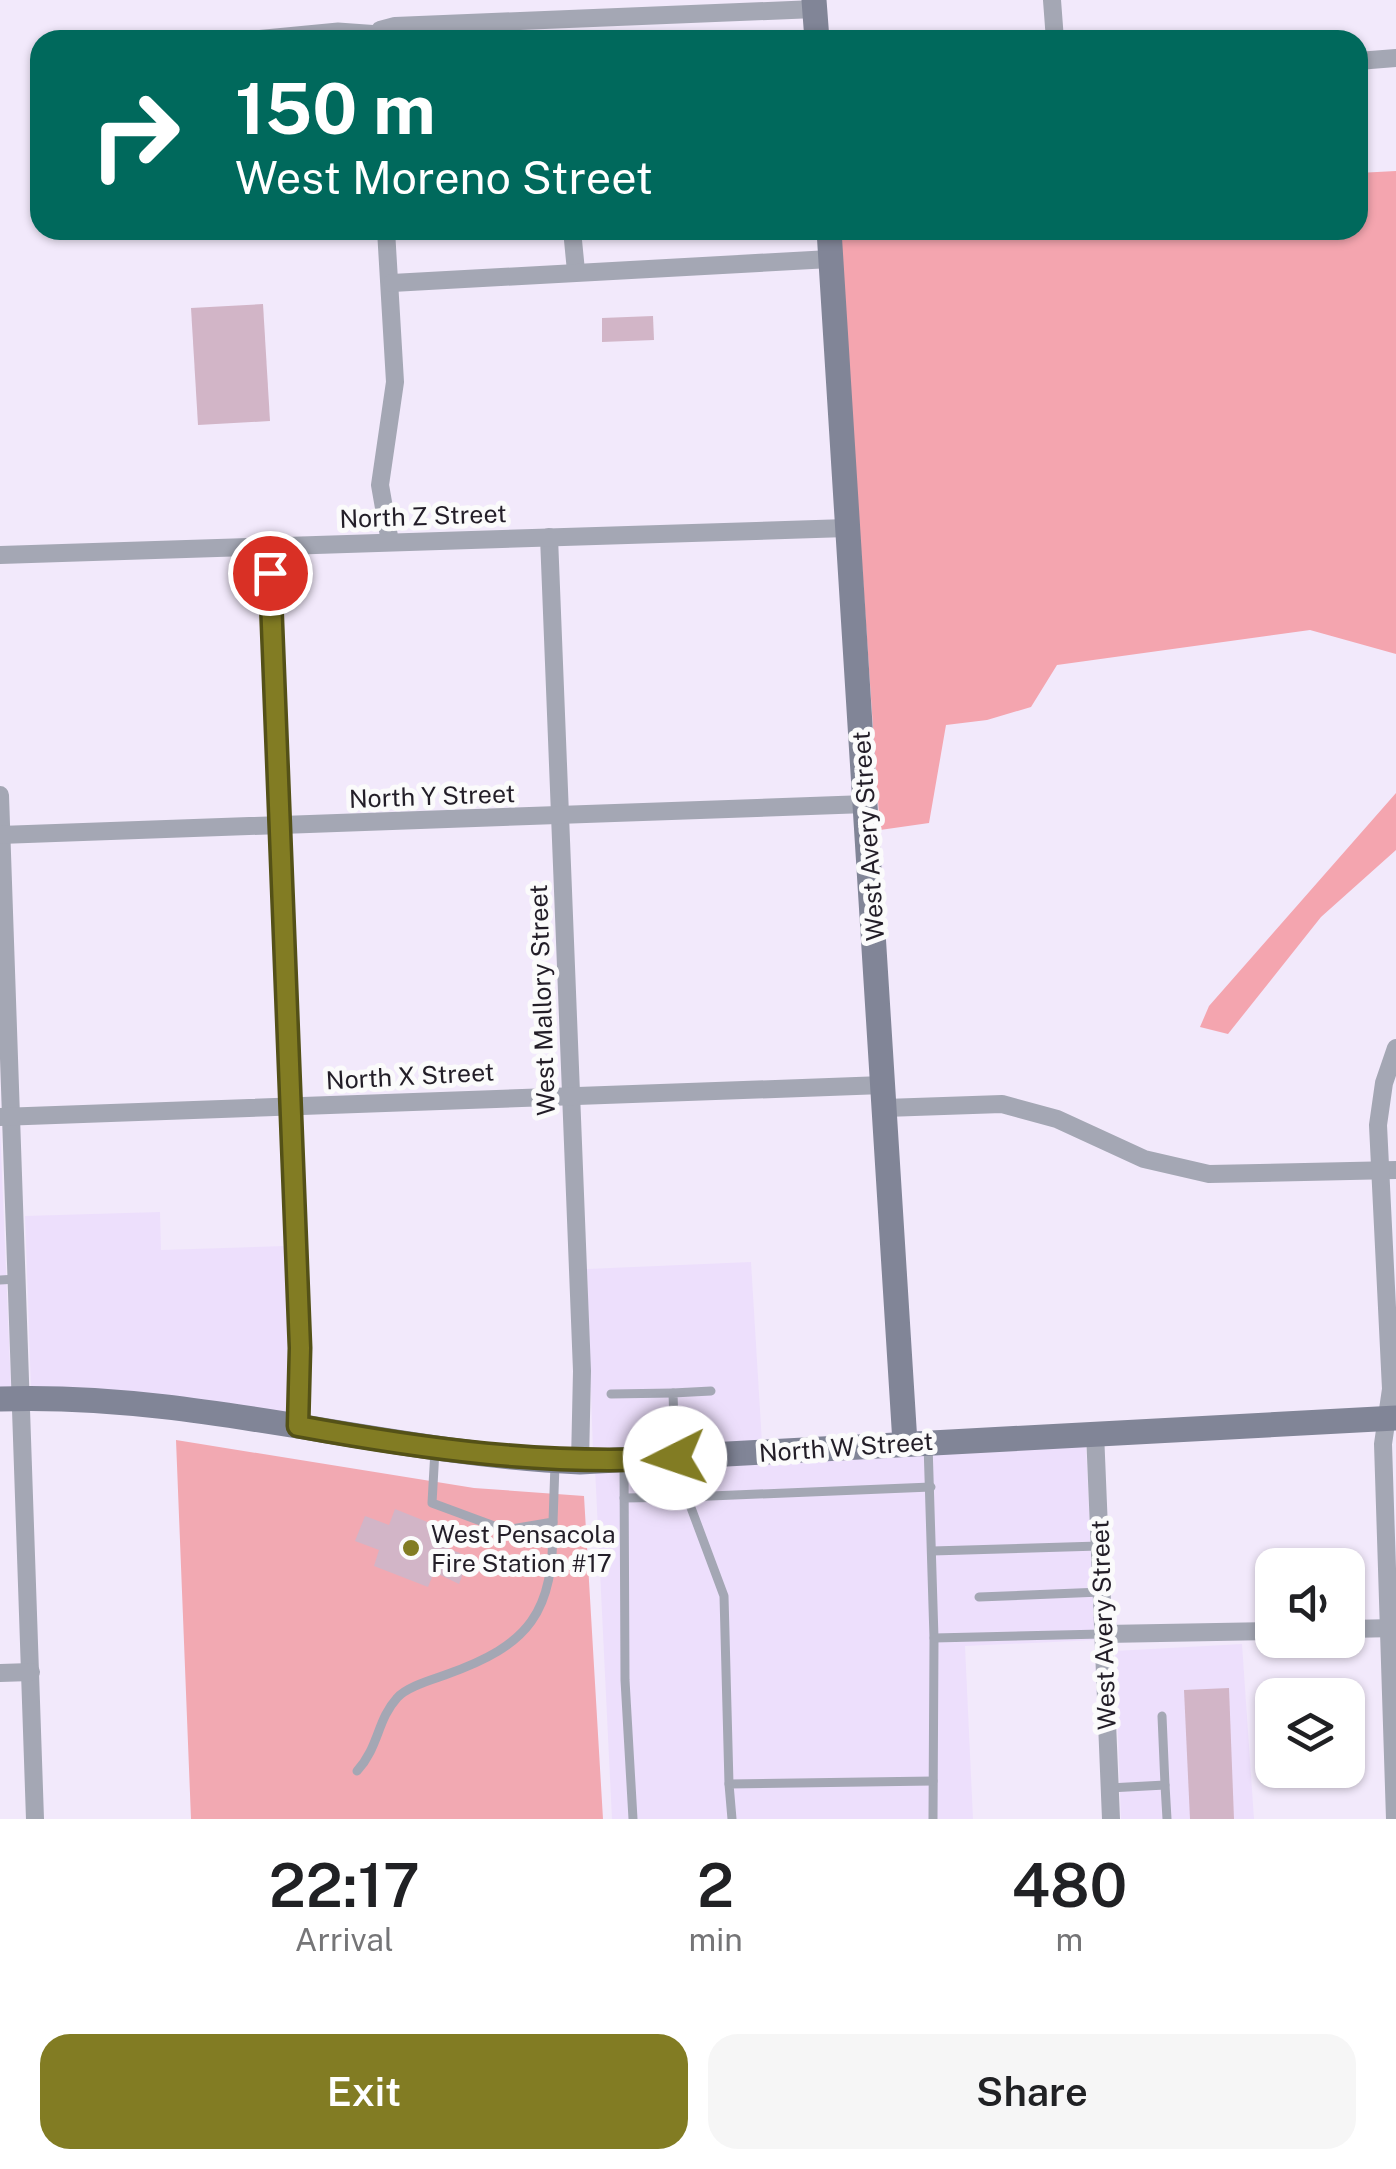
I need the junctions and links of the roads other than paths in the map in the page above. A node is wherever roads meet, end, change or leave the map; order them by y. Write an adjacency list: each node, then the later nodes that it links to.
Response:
1 (1052, 0): 9 (street)
2 (814, 4): 3 (street); 8 (main road)
3 (562, 18): 6 (street); 7 (street)
4 (306, 30): 5 (lane)
5 (353, 30)
6 (431, 30)
7 (561, 30)
8 (816, 30)
9 (1054, 30)
10 (1396, 58): 11 (street)
11 (1368, 60)
12 (387, 240): 17 (street)
13 (573, 240): 16 (street)
14 (829, 240): 15 (main road, West Avery Street)
15 (830, 259): 16 (street); 18 (main road, West Avery Street)
16 (576, 271): 17 (street)
17 (392, 282): 20 (street)
18 (847, 528): 19 (street, North Z Street); 24 (main road, West Avery Street)
19 (549, 537): 20 (street, North Z Street); 25 (street, West Mallory Street)
20 (390, 542): 21 (street, North Z Street)
21 (270, 545): 22 (street, North Z Street); 26 (street)
22 (0, 555)
23 (0, 795): 27 (street)
24 (866, 804): 25 (street, North Y Street); 30 (main road, West Avery Street)
25 (561, 816): 26 (street, North Y Street); 29 (street, West Mallory Street)
26 (280, 828): 27 (street, North Y Street); 31 (street)
27 (1, 835): 32 (street)
28 (1396, 1048): 33 (street)
29 (570, 1095): 30 (street, North X Street); 31 (street, North X Street); 46 (street, West Mallory Street)
30 (884, 1097): 33 (street, North X Street); 42 (main road, West Avery Street)
31 (291, 1106): 32 (street, North X Street); 40 (street)
32 (6, 1117): 34 (street)
33 (1388, 1170): 39 (street)
34 (8, 1279): 38 (street)
35 (711, 1391): 36 (lane)
36 (673, 1393): 37 (lane); 44 (lane)
37 (611, 1394)
38 (11, 1398): 40 (main road, North W Street); 60 (street)
39 (1391, 1418): 41 (main road, North W Street); 55 (street)
40 (298, 1426): 43 (main road, North W Street)
41 (1096, 1432): 42 (main road, North W Street); 51 (street, West Avery Street)
42 (916, 1442): 44 (main road, North W Street); 47 (lane)
43 (435, 1450): 46 (main road, North W Street); 50 (lane)
44 (679, 1457): 45 (main road, North W Street); 49 (lane)
45 (624, 1461): 46 (main road, North W Street); 48 (lane)
46 (567, 1462): 50 (lane)
47 (931, 1486): 49 (lane); 52 (lane)
48 (624, 1498): 49 (lane); 69 (lane)
49 (687, 1498): 65 (lane)
50 (554, 1522): 63 (lane)
51 (1101, 1546): 52 (lane); 53 (street, West Avery Street)
52 (932, 1551): 59 (lane)
53 (1104, 1592): 54 (lane); 58 (street, West Avery Street)
54 (979, 1597)
55 (1392, 1629): 56 (street); 74 (street)
56 (1365, 1630)
57 (1255, 1631): 58 (street)
58 (1105, 1634): 59 (lane); 67 (street, West Avery Street)
59 (934, 1638): 64 (lane)
60 (31, 1672): 61 (street); 68 (street)
61 (0, 1673)
62 (1162, 1716): 66 (lane)
63 (357, 1771)
64 (933, 1781): 65 (lane); 71 (lane)
65 (729, 1784): 70 (lane)
66 (1164, 1784): 67 (lane); 73 (lane)
67 (1109, 1788): 72 (street, West Avery Street)
68 (35, 1819)
69 (633, 1819)
70 (732, 1819)
71 (934, 1819)
72 (1110, 1819)
73 (1166, 1819)
74 (1395, 1819)

